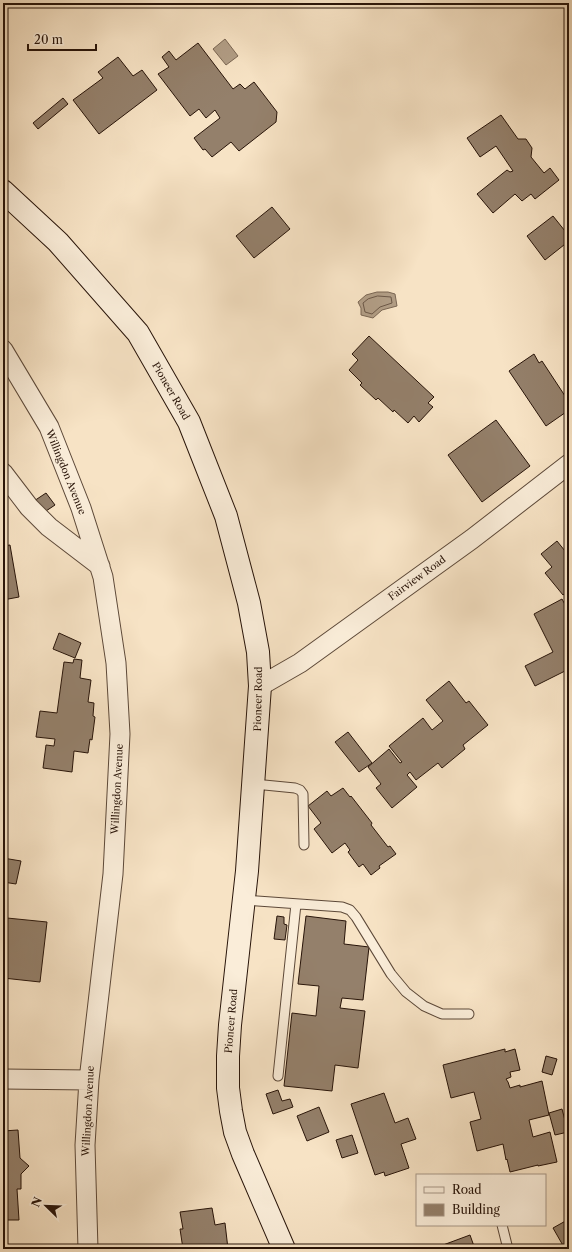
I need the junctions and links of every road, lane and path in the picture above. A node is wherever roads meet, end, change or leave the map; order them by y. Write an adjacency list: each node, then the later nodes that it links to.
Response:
1 (3, 191): 6 (main road, Pioneer Road)
2 (3, 350): 5 (street, Willingdon Avenue)
3 (569, 464): 6 (street, Fairview Road)
4 (3, 473): 5 (street)
5 (100, 566): 14 (street, Willingdon Avenue)
6 (260, 686): 7 (main road, Pioneer Road)
7 (254, 784): 8 (lane); 9 (main road, Pioneer Road)
8 (304, 845)
9 (244, 900): 10 (lane); 17 (main road, Pioneer Road)
10 (296, 904): 11 (lane); 12 (lane)
11 (469, 1014)
12 (278, 1076)
13 (3, 1079): 14 (street)
14 (89, 1080): 16 (street, Willingdon Avenue)
15 (502, 1226): 18 (lane)
16 (88, 1249)
17 (284, 1249)
18 (508, 1249)

